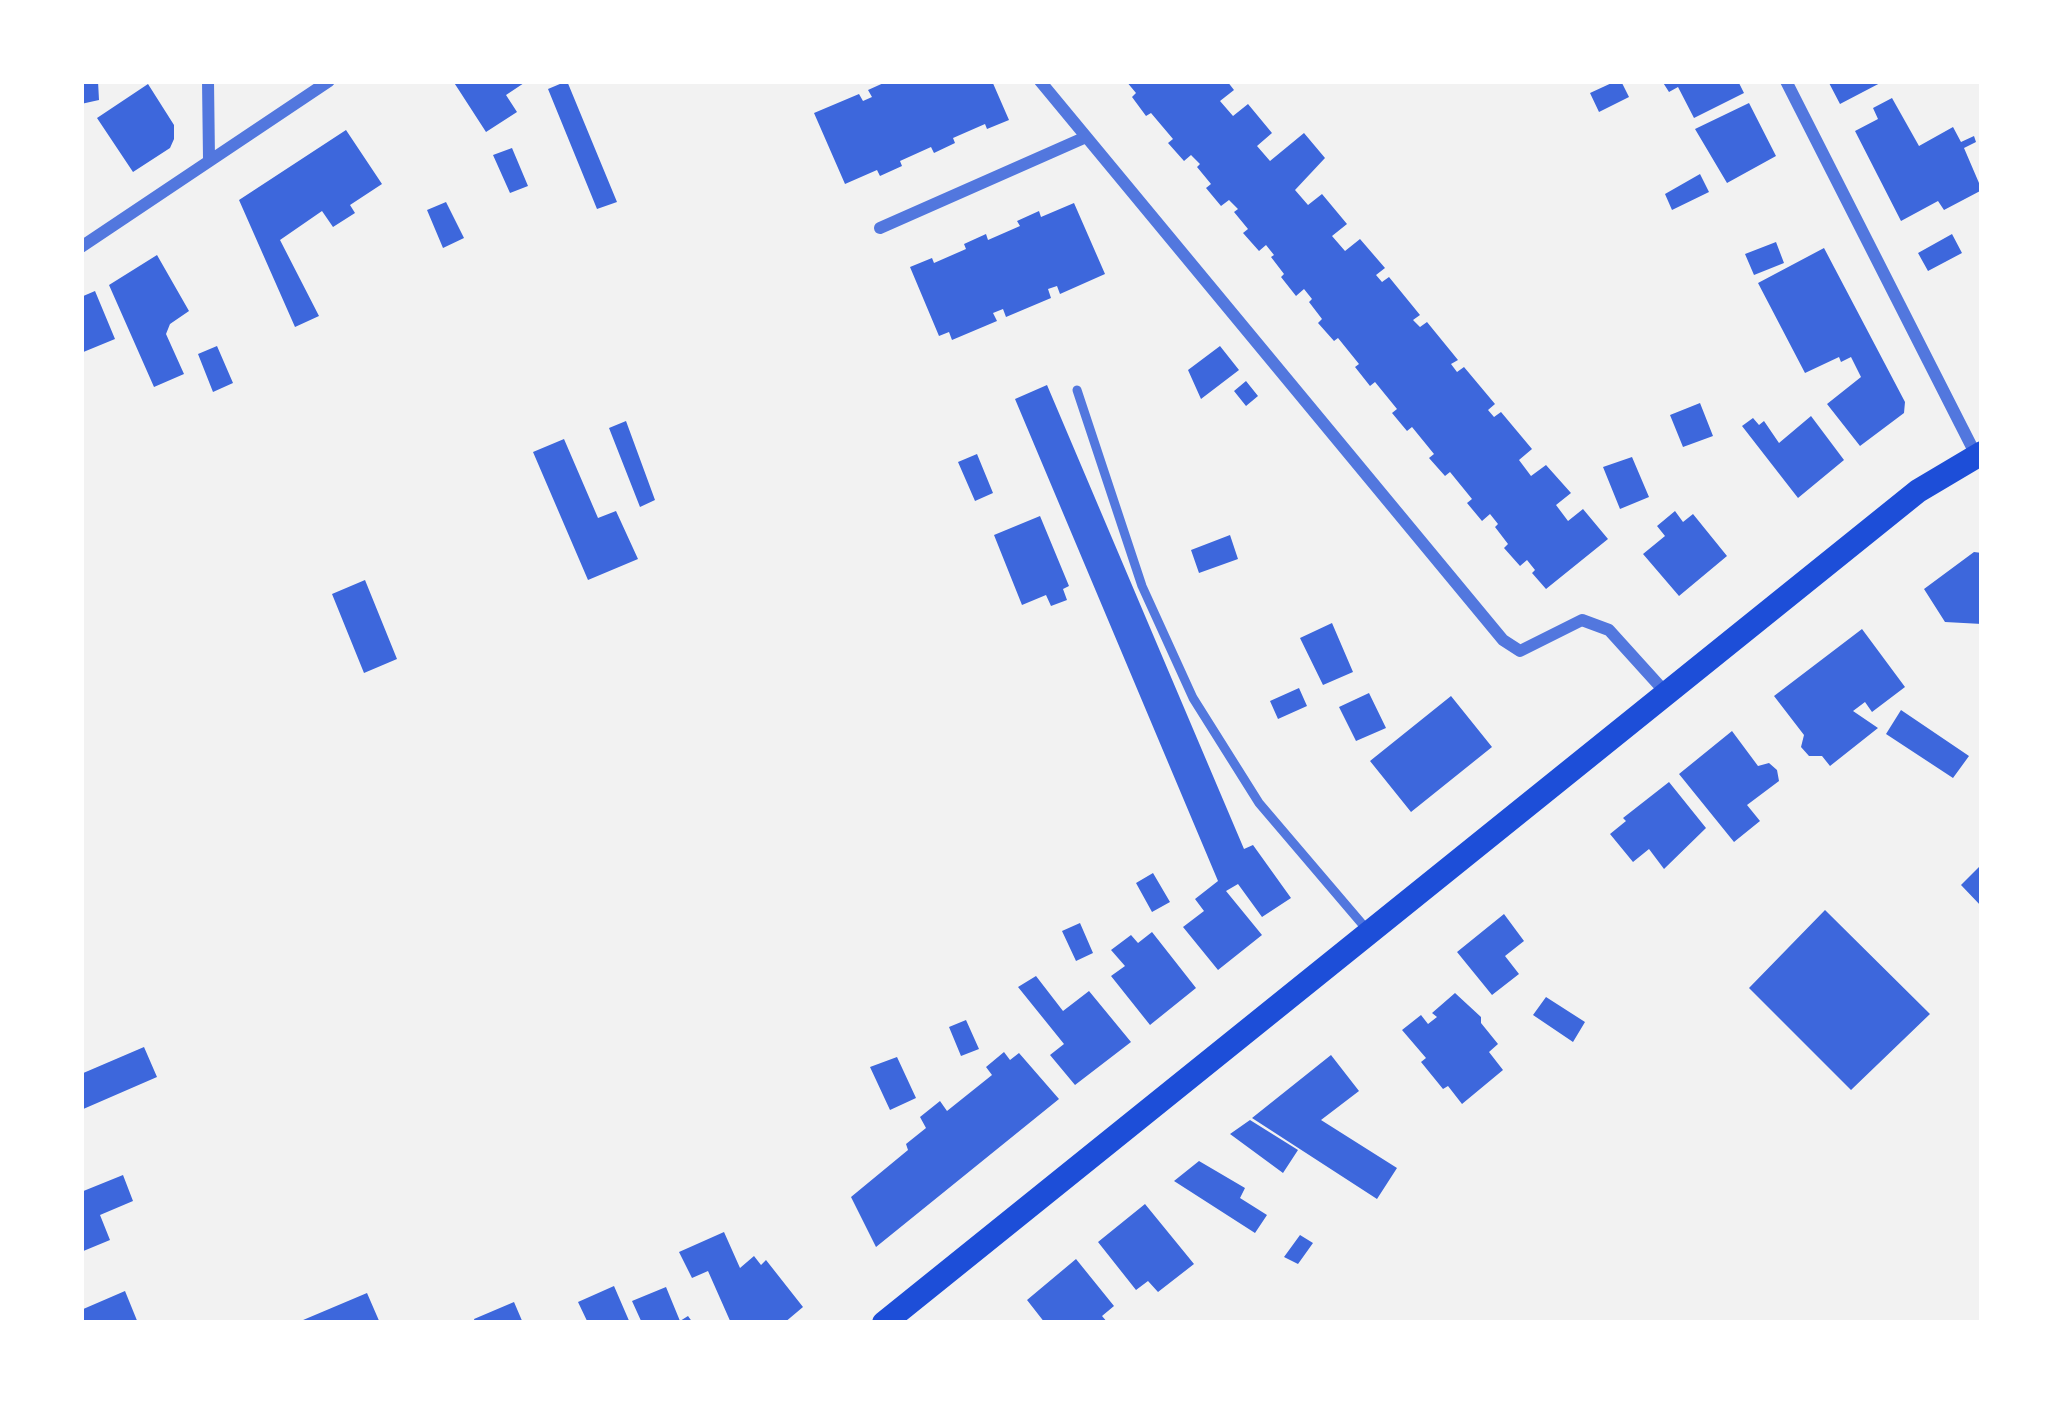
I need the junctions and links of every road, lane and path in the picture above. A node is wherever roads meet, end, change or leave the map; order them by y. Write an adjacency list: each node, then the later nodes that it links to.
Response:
1 (208, 81): 6 (street)
2 (329, 81): 6 (street)
3 (1040, 81): 5 (street)
4 (1786, 81): 10 (street)
5 (1086, 137): 7 (street); 11 (street)
6 (209, 159): 8 (street)
7 (880, 229)
8 (81, 247)
9 (1077, 390): 12 (lane)
10 (1980, 456): 11 (main road)
11 (1666, 692): 12 (main road)
12 (1369, 932): 13 (main road)
13 (884, 1323)

